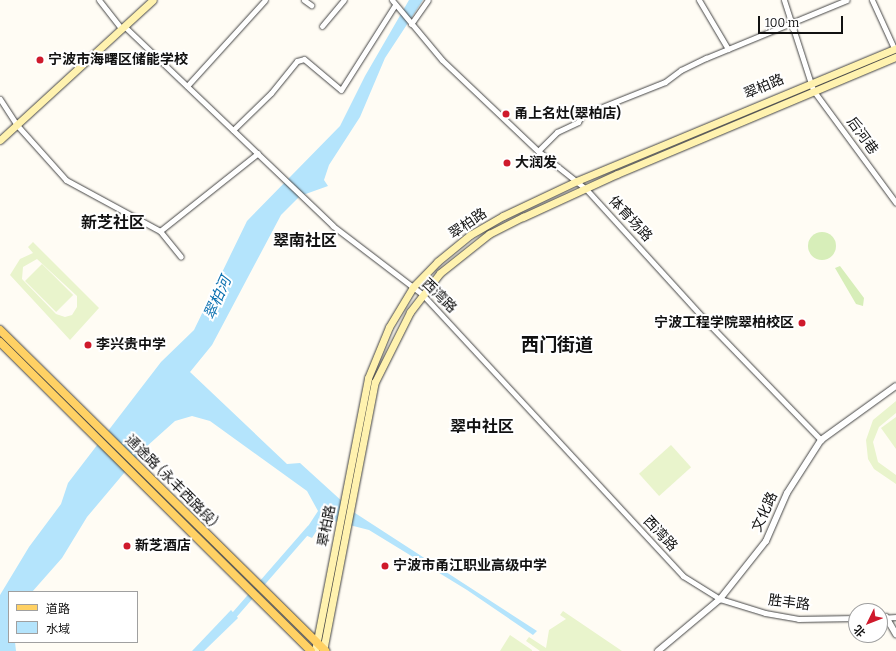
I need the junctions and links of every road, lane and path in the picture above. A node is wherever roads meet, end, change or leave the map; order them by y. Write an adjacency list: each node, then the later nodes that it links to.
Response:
1 (99, 0): 16 (street, 西湾路)
2 (153, 0): 16 (main road)
3 (265, 0): 21 (street)
4 (304, 0): 12 (street)
5 (344, 0): 15 (street)
6 (428, 0): 13 (street)
7 (698, 0): 18 (street)
8 (784, 0): 14 (street, 后河巷)
9 (847, 0): 14 (street)
10 (872, 0): 17 (street)
11 (394, 2): 13 (street, 体育场路); 25 (street)
12 (311, 5)
13 (411, 24): 27 (street, 体育场路)
14 (790, 25): 18 (street); 20 (street, 后河巷)
15 (322, 26)
16 (123, 28): 21 (street, 西湾路); 24 (main road)
17 (895, 48): 20 (main road, 翠柏路)
18 (728, 49): 27 (street)
19 (896, 57): 22 (main road, 翠柏路)
20 (810, 82): 22 (street, 后河巷); 29 (main road, 翠柏路)
21 (187, 86): 25 (street, 西湾路)
22 (813, 90): 30 (main road, 翠柏路); 31 (street, 后河巷)
23 (0, 99): 24 (street)
24 (16, 124): 26 (main road); 33 (street)
25 (233, 130): 28 (street, 西湾路)
26 (0, 140)
27 (538, 151): 29 (street, 体育场路)
28 (258, 153): 33 (street); 35 (street, 西湾路)
29 (577, 181): 30 (street, 体育场路); 35 (main road, 翠柏路)
30 (586, 189): 36 (main road, 翠柏路); 40 (street, 体育场路)
31 (894, 195): 32 (street, 后河巷)
32 (896, 203)
33 (160, 231): 34 (street)
34 (181, 257)
35 (413, 287): 36 (street, 西湾路); 42 (main road, 翠柏路)
36 (422, 294): 42 (main road, 翠柏路); 43 (street, 西湾路)
37 (0, 330): 41 (main road, 通途路 (永丰西路段))
38 (0, 342): 41 (main road, 通途路 (永丰西路段))
39 (896, 386): 40 (street, 文化路)
40 (821, 440): 43 (street, 文化路)
41 (132, 466): 44 (main road, 通途路 (永丰西路段))
42 (351, 487): 48 (main road, 翠柏路)
43 (720, 599): 45 (street, 胜丰路); 50 (street, 文化路)
44 (269, 602): 48 (main road, 通途路 (永丰西路段)); 49 (main road, 通途路 (永丰西路段))
45 (848, 618)
46 (888, 624): 47 (street)
47 (896, 634)
48 (321, 649)
49 (311, 651)
50 (658, 651)

